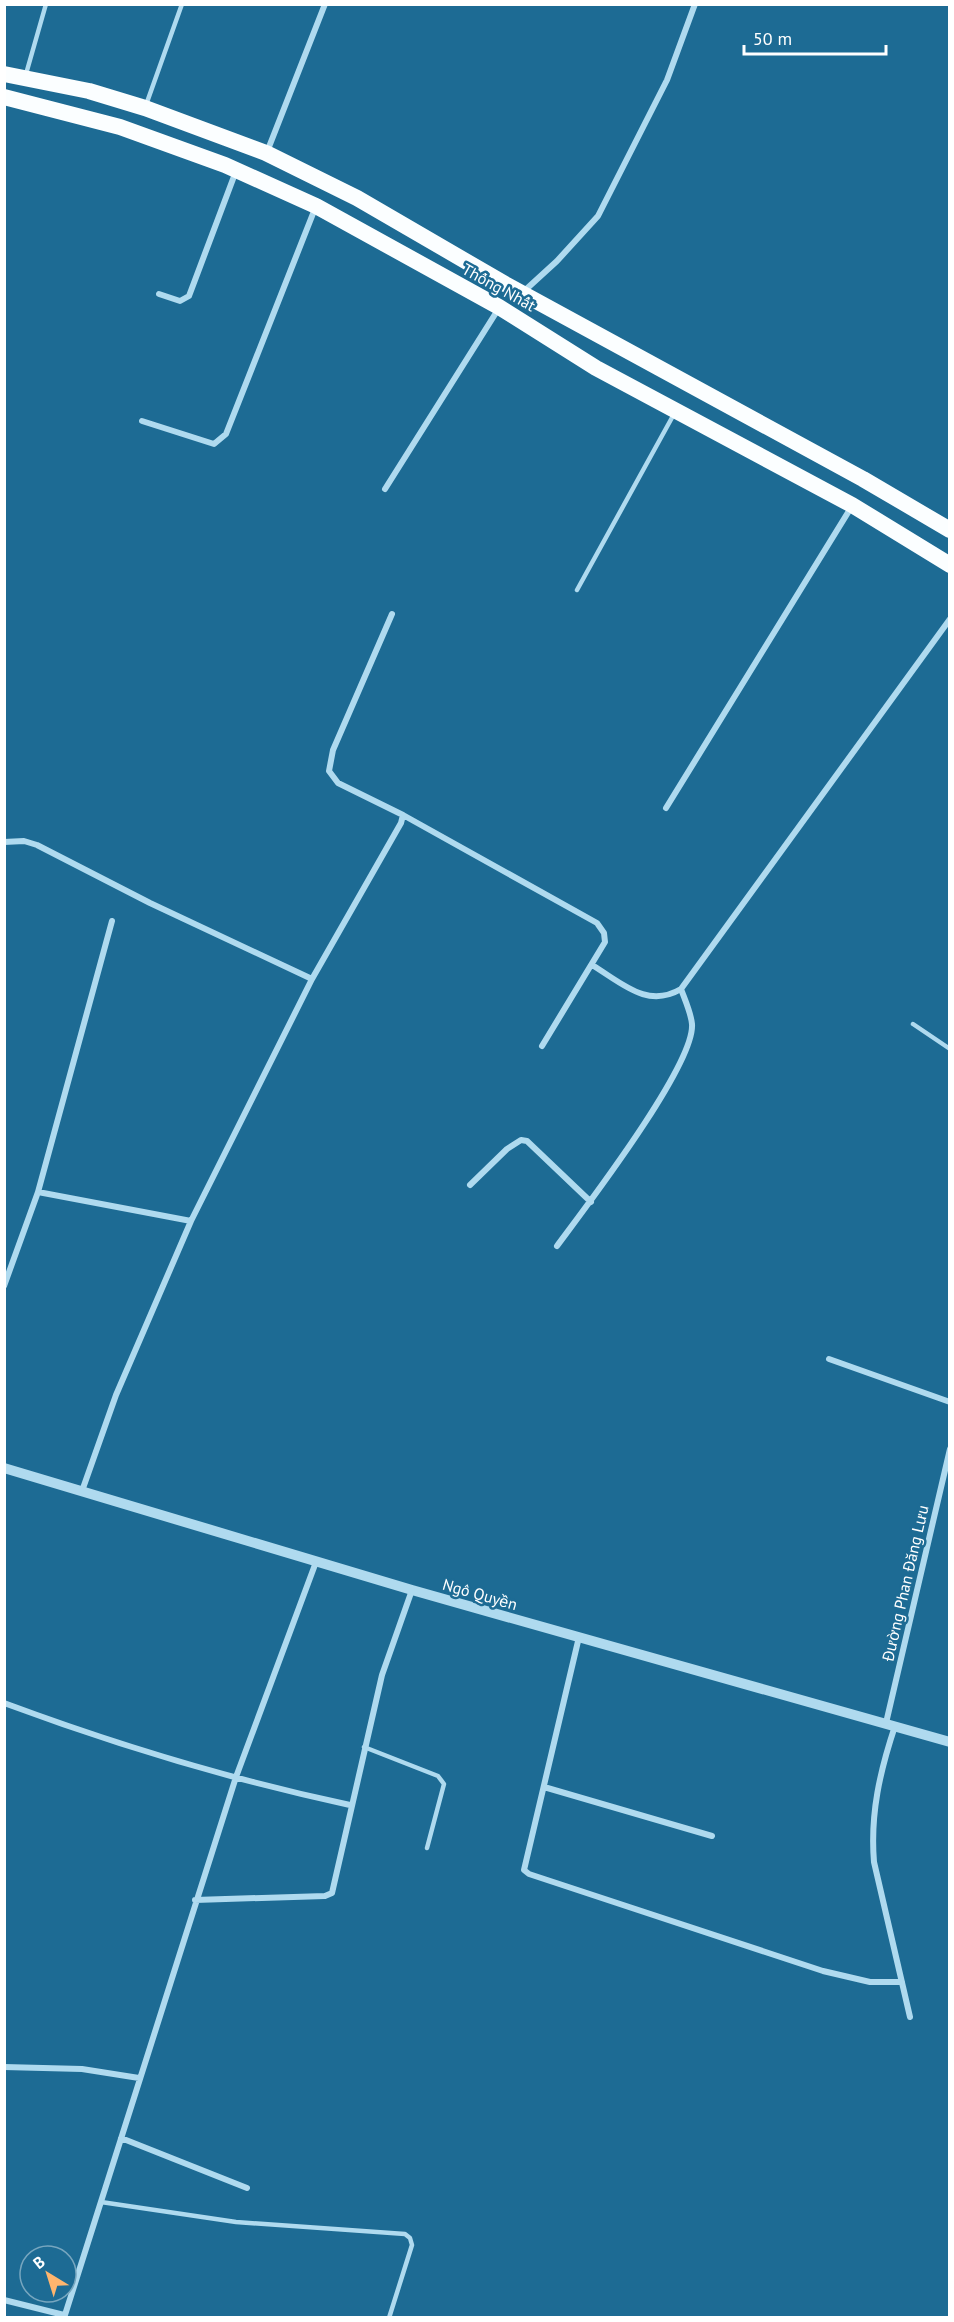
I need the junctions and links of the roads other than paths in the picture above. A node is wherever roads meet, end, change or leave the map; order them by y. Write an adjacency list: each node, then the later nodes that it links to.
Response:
1 (46, 4): 6 (lane)
2 (182, 4): 9 (lane)
3 (325, 4): 11 (street)
4 (695, 4): 14 (street)
5 (4, 74): 6 (highway, Thống Nhất)
6 (25, 80): 7 (highway, Thống Nhất)
7 (89, 91): 9 (highway, Thống Nhất); 10 (highway)
8 (4, 97): 10 (highway, Thống Nhất)
9 (145, 108): 11 (highway, Thống Nhất)
10 (80, 116): 12 (highway, Thống Nhất)
11 (266, 153): 14 (highway, Thống Nhất)
12 (236, 171): 13 (highway, Thống Nhất); 15 (street)
13 (316, 206): 17 (highway, Thống Nhất); 20 (street)
14 (521, 293): 16 (highway, Thống Nhất)
15 (159, 294)
16 (544, 306): 18 (highway); 23 (highway, Thống Nhất)
17 (499, 307): 18 (highway, Thống Nhất); 21 (street)
18 (531, 326): 19 (highway, Thống Nhất)
19 (675, 411): 22 (highway, Thống Nhất); 25 (lane)
20 (142, 421)
21 (385, 489)
22 (852, 506): 24 (highway, Thống Nhất); 28 (street)
23 (950, 530)
24 (950, 565)
25 (577, 590)
26 (392, 614): 29 (street)
27 (950, 619): 34 (street)
28 (666, 808)
29 (403, 815): 32 (street); 33 (street)
30 (4, 842): 33 (street)
31 (112, 921): 39 (street)
32 (592, 965): 34 (street); 36 (street)
33 (312, 979): 41 (street)
34 (681, 989): 40 (street)
35 (913, 1024): 37 (lane)
36 (542, 1046)
37 (950, 1049)
38 (470, 1185): 40 (street)
39 (38, 1192): 41 (street); 43 (street)
40 (591, 1202): 42 (street)
41 (191, 1221): 48 (street)
42 (557, 1246)
43 (4, 1286)
44 (828, 1359): 45 (street)
45 (950, 1402)
46 (950, 1449): 53 (street, Đường Phan Đăng Lưu)
47 (4, 1468): 48 (street, Ngô Quyền)
48 (82, 1491): 49 (street, Ngô Quyền)
49 (316, 1562): 50 (street, Ngô Quyền); 56 (street)
50 (412, 1590): 51 (street, Ngô Quyền); 55 (street)
51 (579, 1637): 53 (street, Ngô Quyền); 57 (street)
52 (4, 1703): 56 (street)
53 (890, 1724): 54 (street, Ngô Quyền); 62 (street, Đường Phan Đăng Lưu)
54 (950, 1742)
55 (364, 1747): 58 (street); 60 (lane)
56 (236, 1777): 58 (street); 61 (street)
57 (544, 1787): 59 (street); 62 (street)
58 (350, 1804): 61 (street)
59 (712, 1836)
60 (427, 1848)
61 (195, 1900): 65 (street)
62 (902, 1982): 63 (street, Đường Phan Đăng Lưu)
63 (910, 2017)
64 (4, 2067): 65 (street)
65 (139, 2079): 66 (street)
66 (121, 2138): 67 (street); 68 (street)
67 (247, 2188)
68 (101, 2202): 70 (street); 71 (lane)
69 (4, 2300): 70 (street)
70 (64, 2316)
71 (389, 2318)

